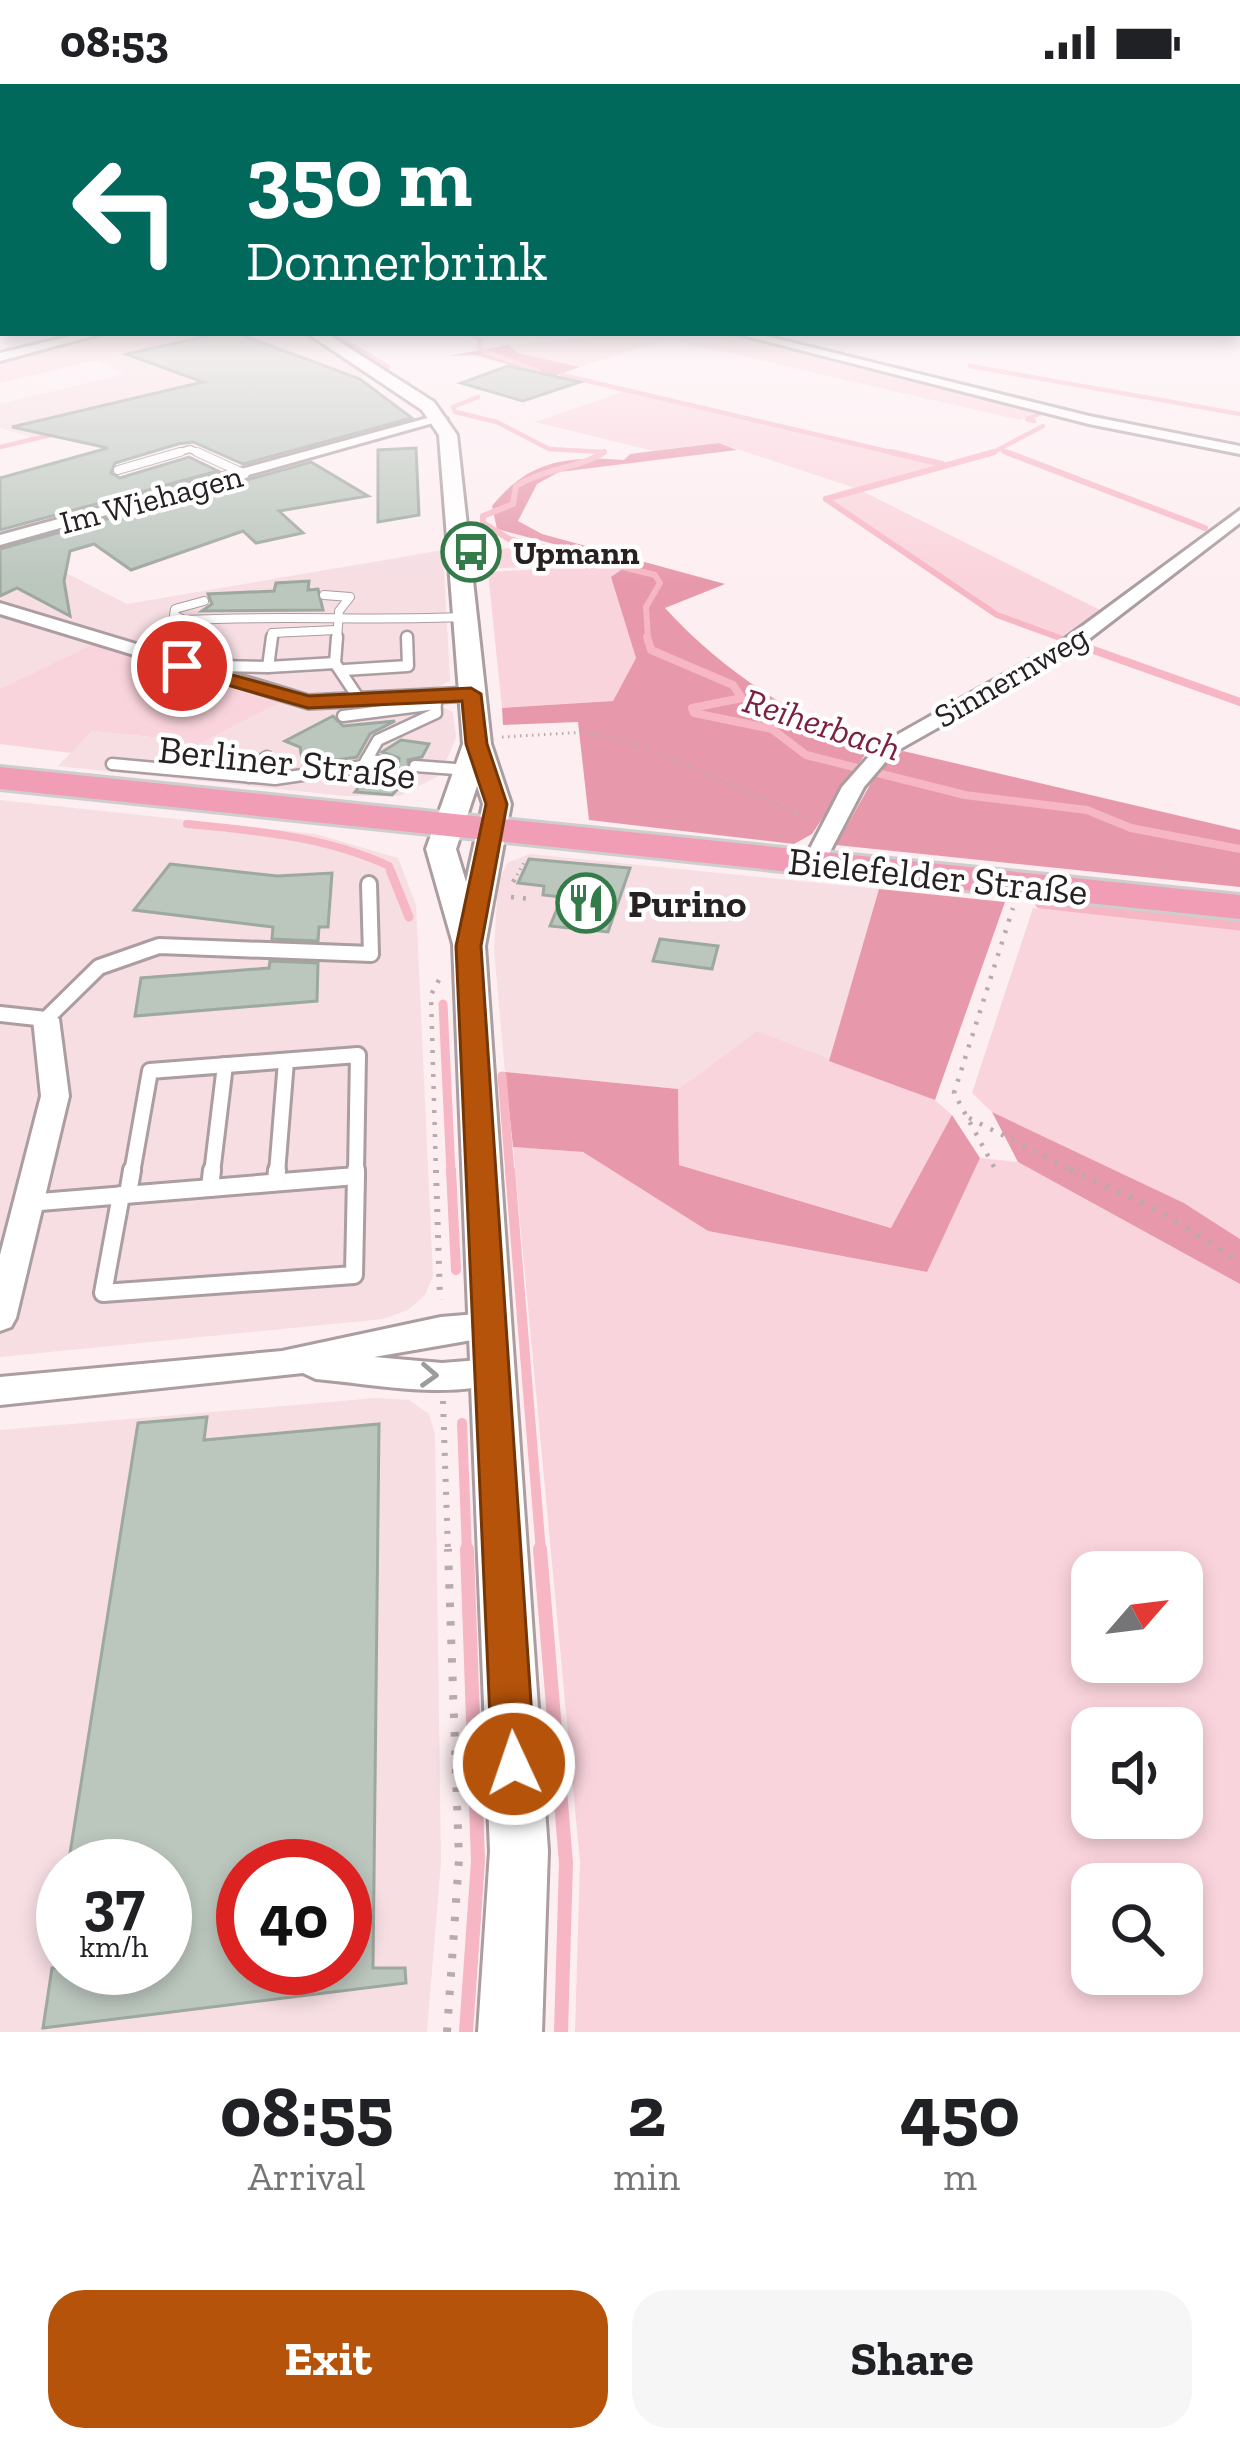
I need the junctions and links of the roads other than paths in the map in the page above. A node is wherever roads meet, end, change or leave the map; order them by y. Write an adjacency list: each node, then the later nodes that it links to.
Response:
1 (417, 399): 3 (street)
2 (1004, 399): 4 (street)
3 (440, 419): 6 (street, Im Wiehagen); 12 (street)
4 (1240, 450)
5 (118, 470): 6 (lane)
6 (245, 474): 8 (street, Im Wiehagen)
7 (1240, 515): 32 (street, Sinnernweg)
8 (0, 540)
9 (324, 595): 13 (lane)
10 (204, 601): 13 (lane)
11 (0, 608): 20 (street)
12 (465, 617): 13 (lane); 18 (street)
13 (336, 626): 16 (lane); 17 (lane)
14 (407, 636): 17 (lane)
15 (170, 642): 16 (lane)
16 (268, 667): 17 (lane)
17 (339, 667): 20 (lane)
18 (471, 694): 19 (street); 22 (street)
19 (436, 700): 20 (street); 21 (lane); 24 (lane)
20 (362, 701)
21 (344, 716)
22 (477, 756): 27 (lane); 30 (street); 31 (street)
23 (267, 757): 28 (lane)
24 (367, 759): 26 (lane); 28 (lane)
25 (112, 764): 28 (lane)
26 (392, 764)
27 (415, 766)
28 (249, 777)
29 (0, 778): 30 (main road, Berliner Straße)
30 (448, 824): 31 (main road, Berliner Straße); 35 (street)
31 (493, 828): 32 (main road, Bielefelder Straße); 35 (street)
32 (814, 862): 34 (main road, Bielefelder Straße)
33 (369, 884): 37 (lane)
34 (1240, 907)
35 (469, 946): 46 (street)
36 (0, 1014): 37 (lane)
37 (46, 1019): 44 (street)
38 (286, 1060): 39 (lane); 40 (lane); 41 (lane)
39 (225, 1065): 42 (lane); 43 (lane)
40 (356, 1175): 41 (lane); 43 (lane)
41 (276, 1182): 42 (lane)
42 (210, 1188): 43 (lane)
43 (124, 1195): 44 (lane)
44 (28, 1203): 45 (street)
45 (0, 1318)
46 (466, 1351): 47 (street, one-way to 46); 47 (street); 49 (street)
47 (282, 1364): 48 (street)
48 (0, 1391)
49 (510, 2032)

